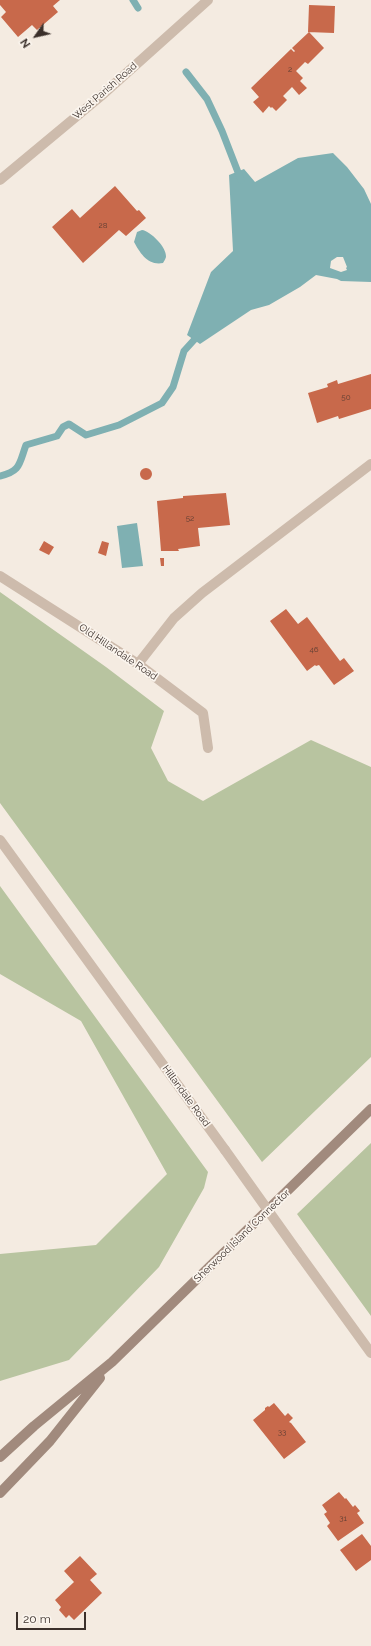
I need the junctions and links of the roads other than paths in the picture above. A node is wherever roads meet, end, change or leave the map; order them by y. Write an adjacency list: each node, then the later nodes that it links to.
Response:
1 (208, 0): 2 (street, West Parish Road)
2 (0, 180)
3 (371, 464): 5 (street)
4 (0, 576): 5 (street, Old Hillandale Road)
5 (138, 664): 6 (street, Old Hillandale Road)
6 (208, 748)
7 (0, 840): 9 (street, Hillandale Road, bridge)
8 (371, 1109): 10 (main road, Sherwood Island Connector)
9 (371, 1353)
10 (112, 1362): 11 (main road, Sherwood Island Connector); 12 (main road, Sherwood Island Connector)
11 (0, 1457)
12 (0, 1494)

